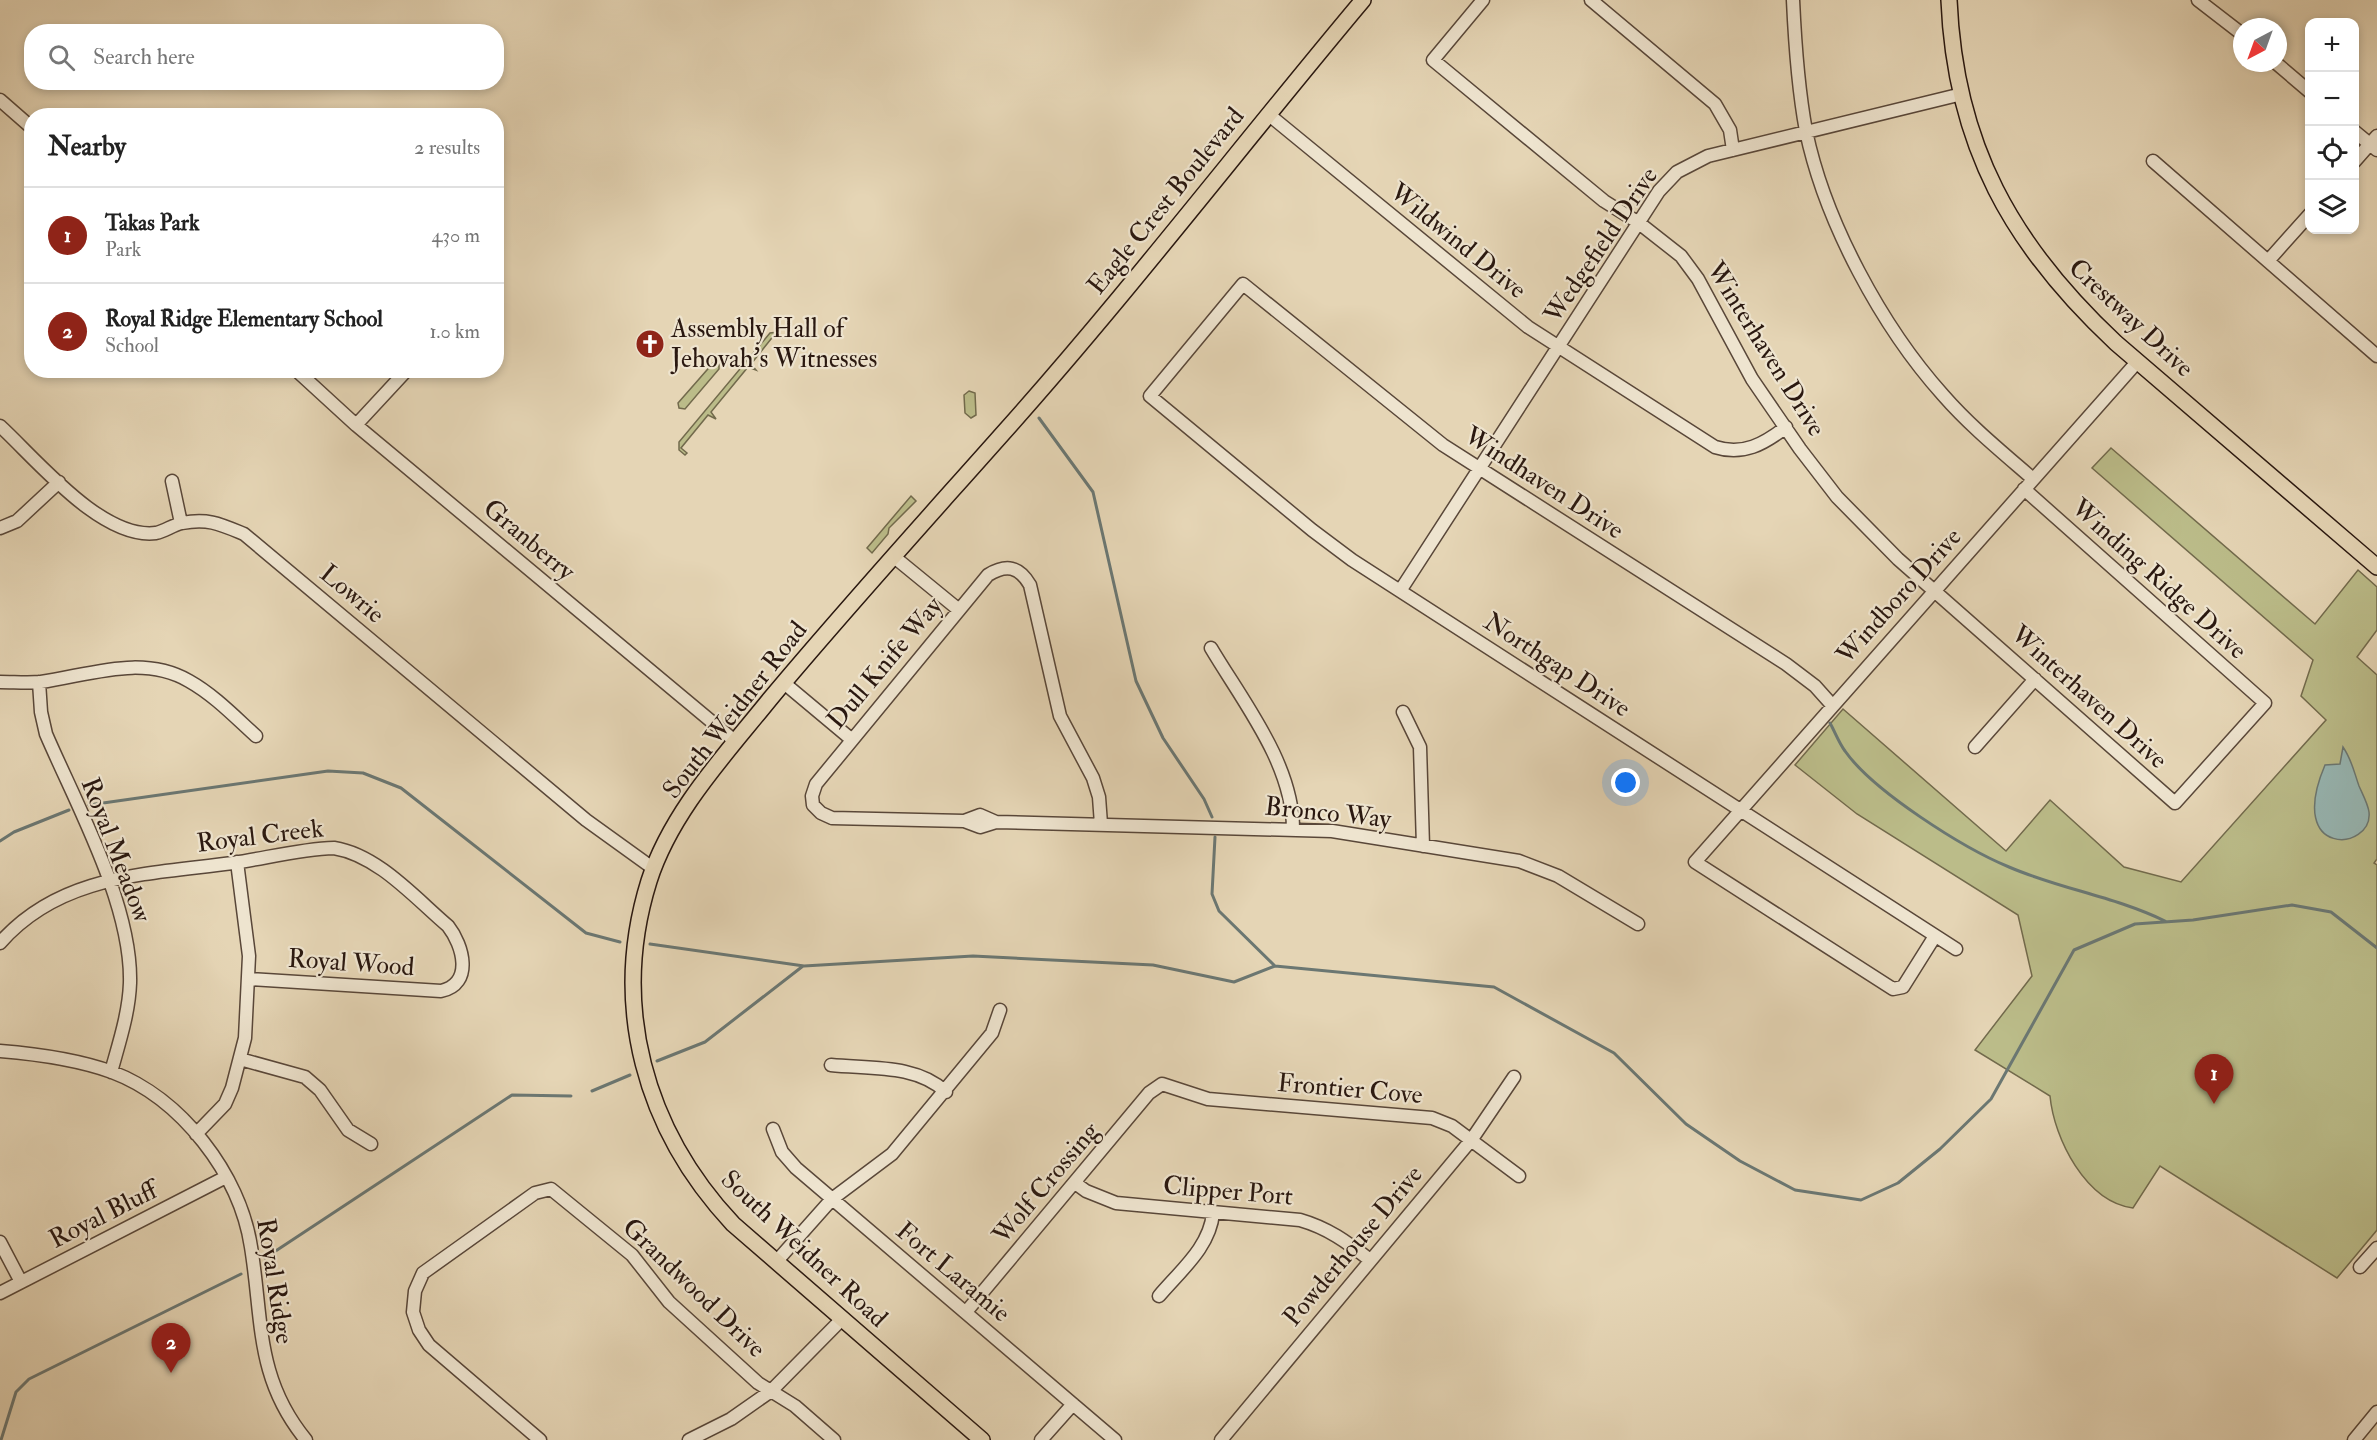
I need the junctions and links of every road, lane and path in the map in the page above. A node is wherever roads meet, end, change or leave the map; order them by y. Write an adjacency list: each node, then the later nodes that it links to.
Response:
1 (1363, 0): 12 (main road, Eagle Crest Boulevard)
2 (1483, 0): 21 (street, Winterhaven Drive)
3 (1591, 0): 17 (street)
4 (1793, 0): 14 (street)
5 (1949, 0): 10 (main road, Crestway Drive)
6 (2198, 0): 7 (street)
7 (2233, 27)
8 (2287, 72): 9 (street)
9 (2305, 88)
10 (1962, 94): 14 (street, Wedgefield Drive); 25 (main road, Crestway Drive)
11 (0, 100): 13 (street)
12 (1268, 114): 23 (street, Wildwind Drive); 32 (main road, Eagle Crest Boulevard)
13 (24, 121)
14 (1806, 132): 17 (street, Wedgefield Drive); 34 (street)
15 (2359, 133): 16 (street)
16 (2375, 143): 18 (street)
17 (1733, 150): 21 (street, Wedgefield Drive)
18 (2359, 158)
19 (2153, 161): 22 (street)
20 (2305, 220): 22 (street)
21 (1639, 223): 23 (street, Wedgefield Drive); 31 (street, Winterhaven Drive)
22 (2268, 261): 24 (street)
23 (1559, 348): 31 (street, Wildwind Drive); 33 (street, Wedgefield Drive)
24 (2377, 356)
25 (2138, 361): 34 (street, Windboro Drive); 41 (main road, Crestway Drive)
26 (305, 378): 29 (street, Granberry)
27 (400, 378): 29 (street)
28 (1150, 396): 33 (street, Windhaven Drive); 43 (street, Northgap Drive)
29 (356, 425): 54 (street, Granberry)
30 (0, 426): 36 (street, Lowrie)
31 (1786, 427): 42 (street, Winterhaven Drive)
32 (1005, 432): 40 (main road, South Weidner Road)
33 (1481, 469): 43 (street, Wedgefield Drive); 50 (street, Windhaven Drive)
34 (2033, 479): 37 (street, Windboro Drive)
35 (172, 481): 38 (street)
36 (58, 482): 38 (street, Lowrie); 39 (street)
37 (2024, 489): 42 (street, Windboro Drive); 56 (street, Winding Ridge Drive)
38 (181, 523): 63 (street, Lowrie)
39 (0, 528)
40 (893, 556): 44 (street); 49 (main road, South Weidner Road)
41 (2377, 567)
42 (1934, 590): 46 (street, Winterhaven Drive); 50 (street, Windboro Drive)
43 (1400, 591): 58 (street, Northgap Drive)
44 (959, 610): 53 (street, Dull Knife Way); 59 (street, Dull Knife Way)
45 (1210, 648): 60 (street)
46 (2035, 679): 55 (street); 56 (street, Winterhaven Drive)
47 (0, 682): 48 (street)
48 (39, 682): 52 (street); 64 (street, Royal Meadow)
49 (784, 683): 53 (street); 54 (main road, South Weidner Road)
50 (1832, 705): 58 (street, Windboro Drive)
51 (1403, 712): 61 (street)
52 (256, 736)
53 (851, 739): 57 (street, Dull Knife Way)
54 (736, 742): 63 (main road, South Weidner Road)
55 (1975, 747)
56 (2175, 803)
57 (813, 805): 59 (street, Bronco Way)
58 (1739, 812): 66 (street, Northgap Drive); 66 (street, Windboro Drive)
59 (1101, 824): 60 (street, Bronco Way)
60 (1293, 828): 61 (street, Bronco Way)
61 (1423, 846): 65 (street, Bronco Way)
62 (237, 862): 64 (street, Royal Creek); 69 (street); 70 (street, Royal Creek)
63 (654, 869): 91 (main road, South Weidner Road)
64 (108, 879): 67 (street, Royal Creek); 75 (street, Royal Meadow)
65 (1638, 924)
66 (1935, 936): 68 (street, Northgap Drive)
67 (0, 943)
68 (1956, 949)
69 (249, 979): 70 (street, Royal Wood); 73 (street)
70 (450, 989)
71 (1000, 1010): 78 (street)
72 (0, 1051): 75 (street, Royal Ridge)
73 (240, 1059): 80 (street); 82 (street)
74 (831, 1065): 78 (street)
75 (111, 1072): 80 (street, Royal Ridge)
76 (1514, 1077): 81 (street, Powderhouse Drive)
77 (1162, 1084): 81 (street, Frontier Cove); 85 (street, Wolf Crossing)
78 (946, 1092): 86 (street)
79 (773, 1129): 86 (street, Fort Laramie)
80 (196, 1134): 84 (street, Royal Ridge)
81 (1472, 1139): 83 (street, Frontier Cove); 90 (street, Powderhouse Drive)
82 (372, 1144)
83 (1519, 1176)
84 (226, 1177): 93 (street, Royal Bluff); 101 (street, Royal Ridge)
85 (1076, 1183): 87 (street, Clipper Port); 96 (street, Wolf Crossing)
86 (832, 1199): 91 (street); 96 (street, Fort Laramie)
87 (1213, 1213): 90 (street, Clipper Port); 95 (street)
88 (0, 1242): 93 (street)
89 (2377, 1248): 92 (street)
90 (1370, 1260): 108 (street, Powderhouse Drive)
91 (776, 1262): 97 (main road, South Weidner Road)
92 (2360, 1267)
93 (21, 1282): 94 (street, Royal Bluff)
94 (0, 1293)
95 (1159, 1296)
96 (966, 1312): 99 (street, Fort Laramie)
97 (842, 1319): 98 (street); 105 (main road, South Weidner Road)
98 (771, 1391): 102 (street, Grandwood Drive); 103 (street); 104 (street, Grandwood Drive)
99 (1073, 1404): 106 (street); 107 (street, Fort Laramie)
100 (2377, 1412): 109 (street)
101 (306, 1440)
102 (540, 1440)
103 (689, 1440)
104 (834, 1440)
105 (982, 1440)
106 (1041, 1440)
107 (1115, 1440)
108 (1221, 1440)
109 (2354, 1440)

